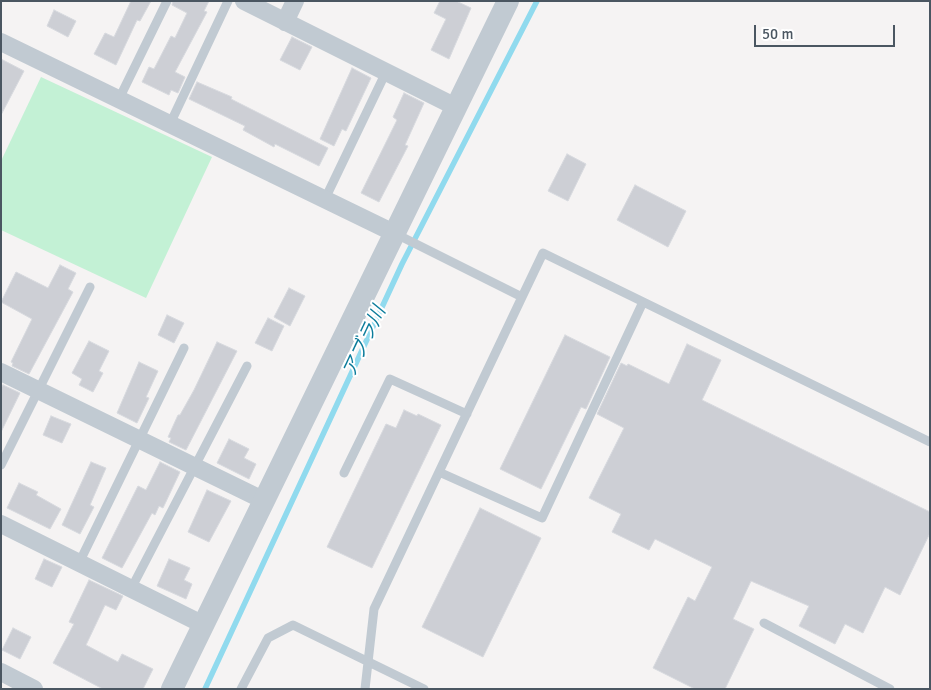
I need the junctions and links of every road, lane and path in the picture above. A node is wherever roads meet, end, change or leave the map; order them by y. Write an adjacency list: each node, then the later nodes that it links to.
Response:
1 (167, 1): 9 (lane)
2 (228, 1): 11 (lane)
3 (244, 1): 6 (street)
4 (295, 1): 6 (street)
5 (508, 1): 10 (street)
6 (285, 22): 8 (street)
7 (1, 42): 9 (street)
8 (386, 72): 10 (street); 12 (lane)
9 (119, 99): 11 (street)
10 (456, 107): 13 (street)
11 (170, 124): 12 (street)
12 (325, 199): 13 (street)
13 (394, 233): 15 (lane); 28 (street)
14 (90, 287): 20 (lane)
15 (522, 297): 16 (lane); 21 (lane)
16 (643, 302): 23 (lane); 26 (lane)
17 (184, 348): 22 (lane)
18 (247, 366): 25 (lane)
19 (1, 372): 20 (street)
20 (40, 391): 22 (street); 24 (lane)
21 (467, 414): 26 (lane); 27 (lane)
22 (140, 440): 25 (street); 30 (lane)
23 (930, 442)
24 (1, 465)
25 (194, 466): 28 (street); 31 (lane)
26 (439, 472): 34 (lane)
27 (344, 473)
28 (263, 500): 33 (street)
29 (1, 524): 30 (street)
30 (79, 563): 31 (street)
31 (131, 589): 33 (street)
32 (764, 623): 41 (lane)
33 (202, 624): 37 (street)
34 (368, 660): 38 (lane); 39 (lane); 40 (lane)
35 (1, 672): 36 (street)
36 (34, 689)
37 (172, 689)
38 (241, 689)
39 (365, 689)
40 (424, 689)
41 (890, 689)

